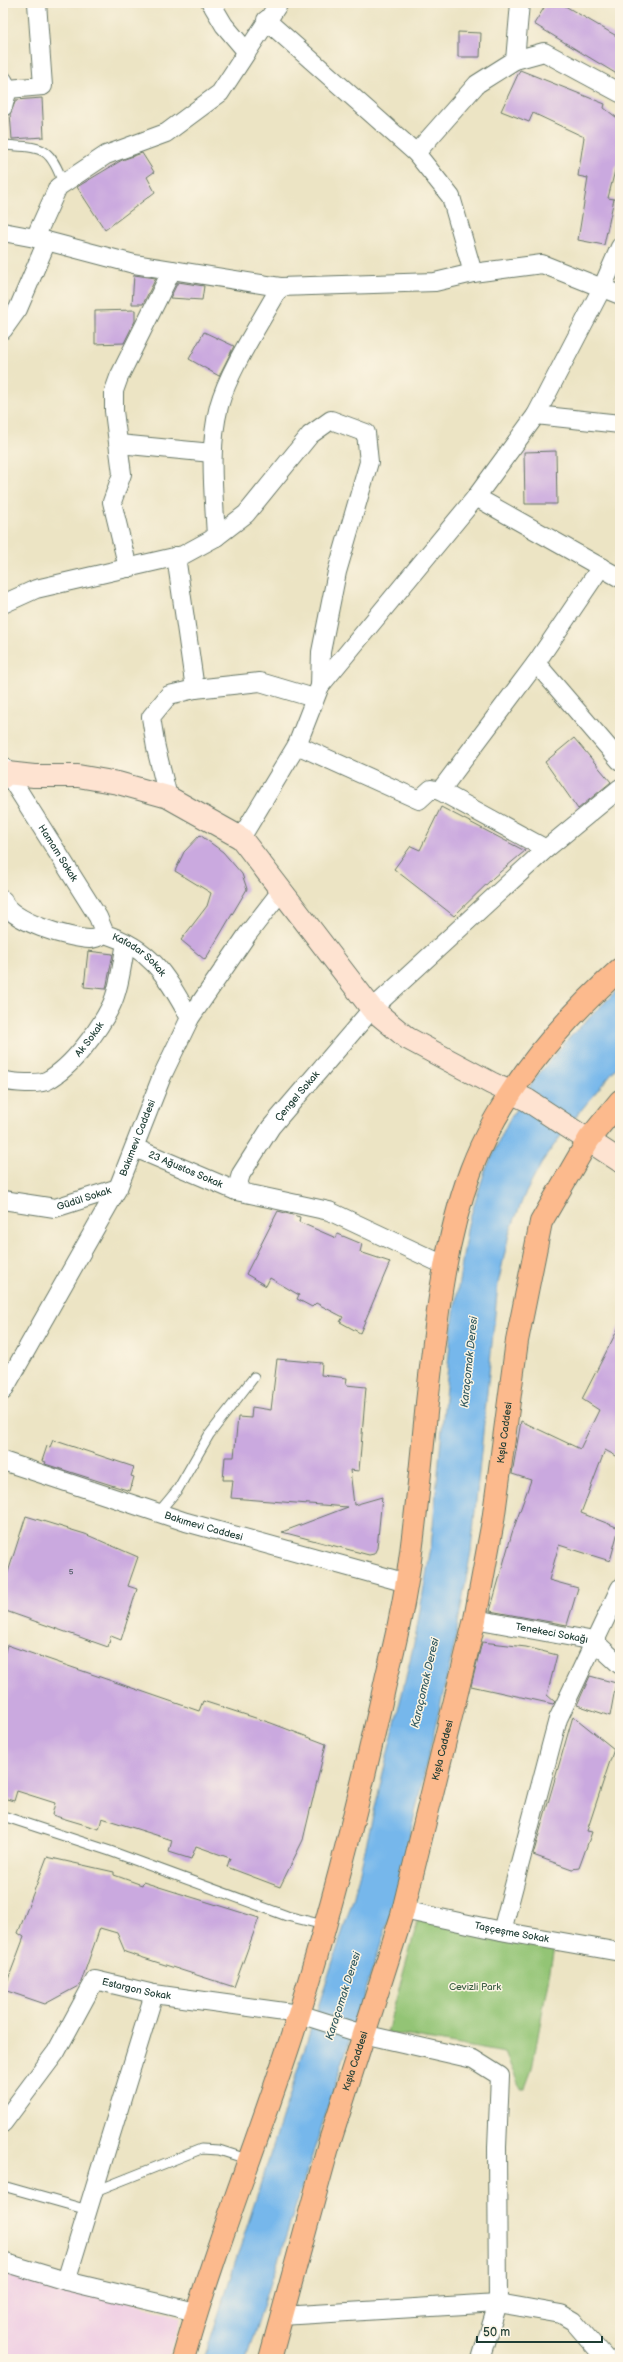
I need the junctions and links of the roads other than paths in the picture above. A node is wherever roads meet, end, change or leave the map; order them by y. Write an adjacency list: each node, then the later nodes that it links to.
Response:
1 (38, 3): 8 (street)
2 (211, 3): 6 (street)
3 (279, 3): 5 (street)
4 (520, 3): 7 (street)
5 (266, 20): 6 (street); 12 (street)
6 (246, 51): 13 (street)
7 (515, 60): 9 (street); 12 (street)
8 (6, 84): 10 (street)
9 (620, 93)
10 (3, 107)
11 (3, 145): 13 (lane)
12 (416, 153): 18 (street)
13 (63, 183): 15 (street)
14 (3, 232): 15 (street)
15 (41, 239): 17 (street); 22 (street)
16 (620, 247): 20 (street)
17 (172, 270): 19 (street); 25 (street)
18 (473, 273): 19 (street); 20 (street)
19 (280, 287): 26 (street)
20 (602, 288): 21 (street); 23 (street)
21 (620, 295)
22 (3, 330)
23 (536, 415): 24 (street); 27 (street)
24 (620, 424)
25 (119, 444): 26 (street); 31 (street)
26 (212, 453): 28 (street)
27 (476, 497): 30 (street); 36 (street)
28 (216, 536): 29 (street); 36 (street)
29 (176, 556): 31 (street); 35 (street)
30 (601, 567): 32 (street); 34 (street)
31 (128, 568): 33 (street)
32 (620, 578)
33 (3, 604)
34 (536, 663): 38 (street); 41 (street)
35 (195, 689): 36 (street); 42 (street)
36 (317, 692): 37 (street)
37 (297, 745): 41 (street); 43 (street)
38 (620, 761)
39 (4, 772): 42 (main road); 47 (street, Hamam Sokak)
40 (620, 788): 44 (street, Çengel Sokak)
41 (440, 791): 44 (street)
42 (168, 797): 43 (main road)
43 (240, 838): 45 (main road)
44 (546, 850): 50 (street, Çengel Sokak)
45 (282, 891): 50 (main road); 51 (street, Bakımevi Caddesi)
46 (3, 900): 47 (street, Kafadar Sokak)
47 (105, 934): 48 (street, Kafadar Sokak)
48 (126, 943): 51 (street, Kafadar Sokak); 52 (street, Ak Sokak)
49 (620, 969): 53 (main road)
50 (372, 1009): 53 (main road); 59 (street, Çengel Sokak)
51 (190, 1018): 56 (street, Bakımevi Caddesi)
52 (3, 1080)
53 (510, 1092): 55 (main road); 61 (main road)
54 (620, 1101): 55 (main road, Kışla Caddesi)
55 (589, 1139): 57 (main road); 69 (main road, Kışla Caddesi)
56 (135, 1148): 58 (street, Bakımevi Caddesi); 59 (street, 23 Ağustos Sokak)
57 (620, 1161)
58 (118, 1188): 60 (street, Güdül Sokak); 63 (street, Bakımevi Caddesi)
59 (236, 1192): 61 (street, 23 Ağustos Sokak)
60 (3, 1200)
61 (444, 1265): 68 (main road)
62 (254, 1377): 66 (lane)
63 (3, 1391)
64 (3, 1461): 66 (street, Bakımevi Caddesi)
65 (3, 1474): 68 (street)
66 (158, 1513): 68 (street, Bakımevi Caddesi)
67 (620, 1588): 70 (street)
68 (406, 1590): 74 (main road)
69 (475, 1619): 70 (street, Tenekeci Sokağı); 73 (main road, Kışla Caddesi)
70 (594, 1641): 71 (street, Tenekeci Sokağı); 75 (street)
71 (620, 1665)
72 (3, 1816): 74 (lane)
73 (403, 1910): 75 (street, Taşçeşme Sokak); 79 (main road, Kışla Caddesi)
74 (324, 1925): 78 (main road)
75 (502, 1931): 76 (street, Taşçeşme Sokak)
76 (620, 1952)
77 (154, 1994): 78 (street, Estargon Sokak); 80 (street, Estargon Sokak); 83 (street)
78 (299, 2014): 79 (street, Estargon Sokak); 81 (main road)
79 (363, 2034): 87 (street, Estargon Sokak); 89 (main road, Kışla Caddesi)
80 (3, 2123)
81 (250, 2160): 83 (lane); 88 (main road)
82 (3, 2186): 84 (lane)
83 (94, 2192): 84 (street)
84 (88, 2210): 86 (street)
85 (3, 2262): 86 (street)
86 (66, 2281): 88 (street)
87 (498, 2303): 89 (street); 92 (street); 93 (street)
88 (196, 2312): 90 (main road)
89 (281, 2316): 91 (main road, Kışla Caddesi)
90 (183, 2359)
91 (270, 2359)
92 (481, 2359)
93 (606, 2359)

